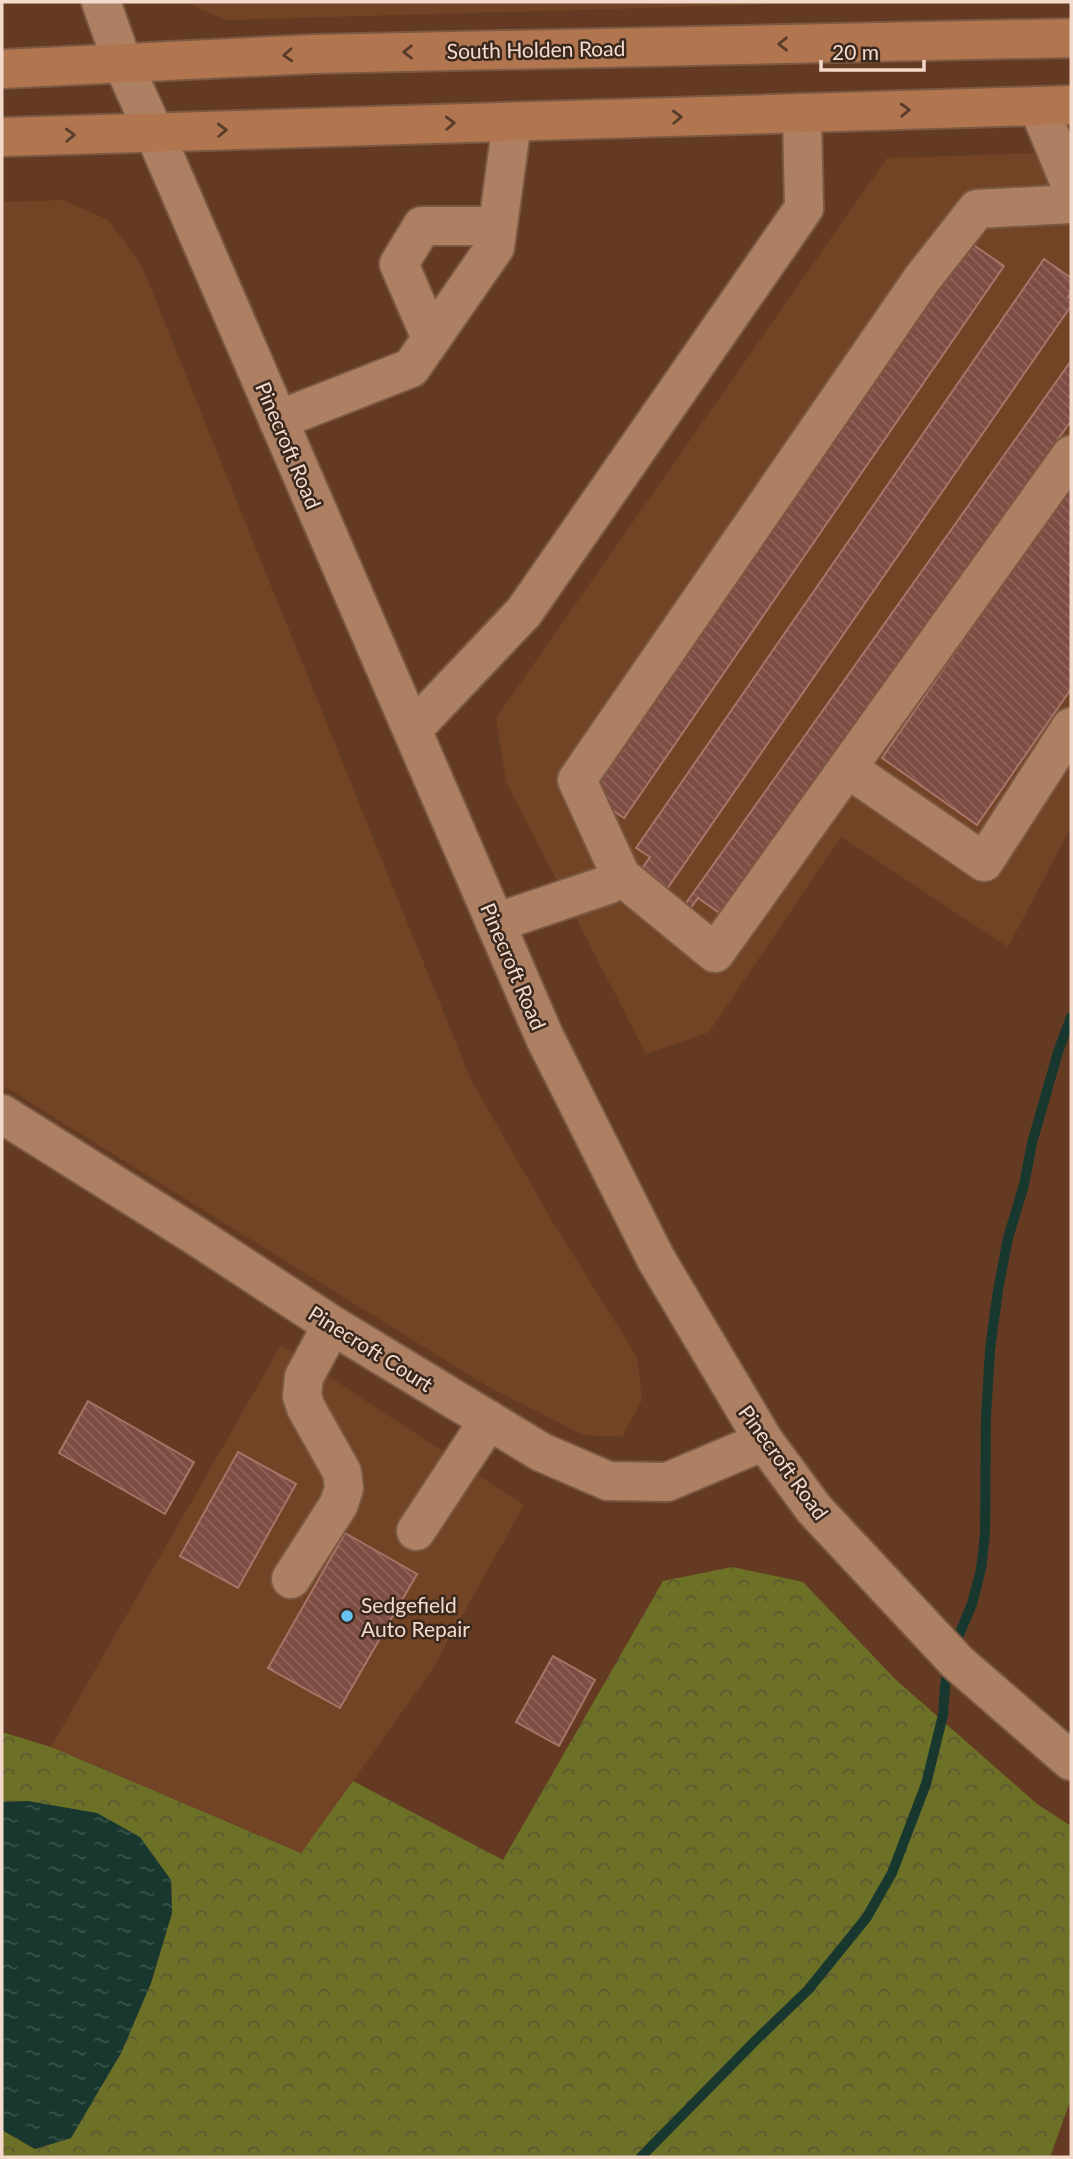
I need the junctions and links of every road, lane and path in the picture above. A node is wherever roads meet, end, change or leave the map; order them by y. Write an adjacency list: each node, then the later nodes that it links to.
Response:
1 (102, 2): 3 (street, Pinecroft Road)
2 (1071, 38): 3 (main road, South Holden Road, one-way to 3)
3 (123, 64): 4 (main road, South Holden Road); 8 (street, Pinecroft Road)
4 (2, 69)
5 (1054, 105): 6 (main road, one-way to 5); 10 (street)
6 (802, 113): 7 (main road, one-way to 6); 17 (street)
7 (512, 122): 8 (main road, one-way to 7); 12 (street)
8 (154, 132): 9 (main road, one-way to 8); 14 (street, Pinecroft Road)
9 (2, 137)
10 (1071, 186)
11 (1071, 204): 19 (street)
12 (498, 226): 13 (street); 13 (street)
13 (431, 338): 14 (street)
14 (278, 420): 17 (street, Pinecroft Road)
15 (1071, 455): 18 (street)
16 (1071, 727): 18 (street)
17 (412, 730): 20 (street, Pinecroft Road)
18 (847, 768): 19 (street)
19 (621, 877): 20 (street)
20 (495, 923): 24 (street, Pinecroft Road)
21 (2, 1114): 22 (street, Pinecroft Court)
22 (332, 1325): 23 (street, Pinecroft Court); 26 (street)
23 (489, 1420): 24 (street, Pinecroft Court); 25 (street)
24 (764, 1441): 27 (street, Pinecroft Road)
25 (416, 1531)
26 (291, 1579)
27 (1071, 1761)

